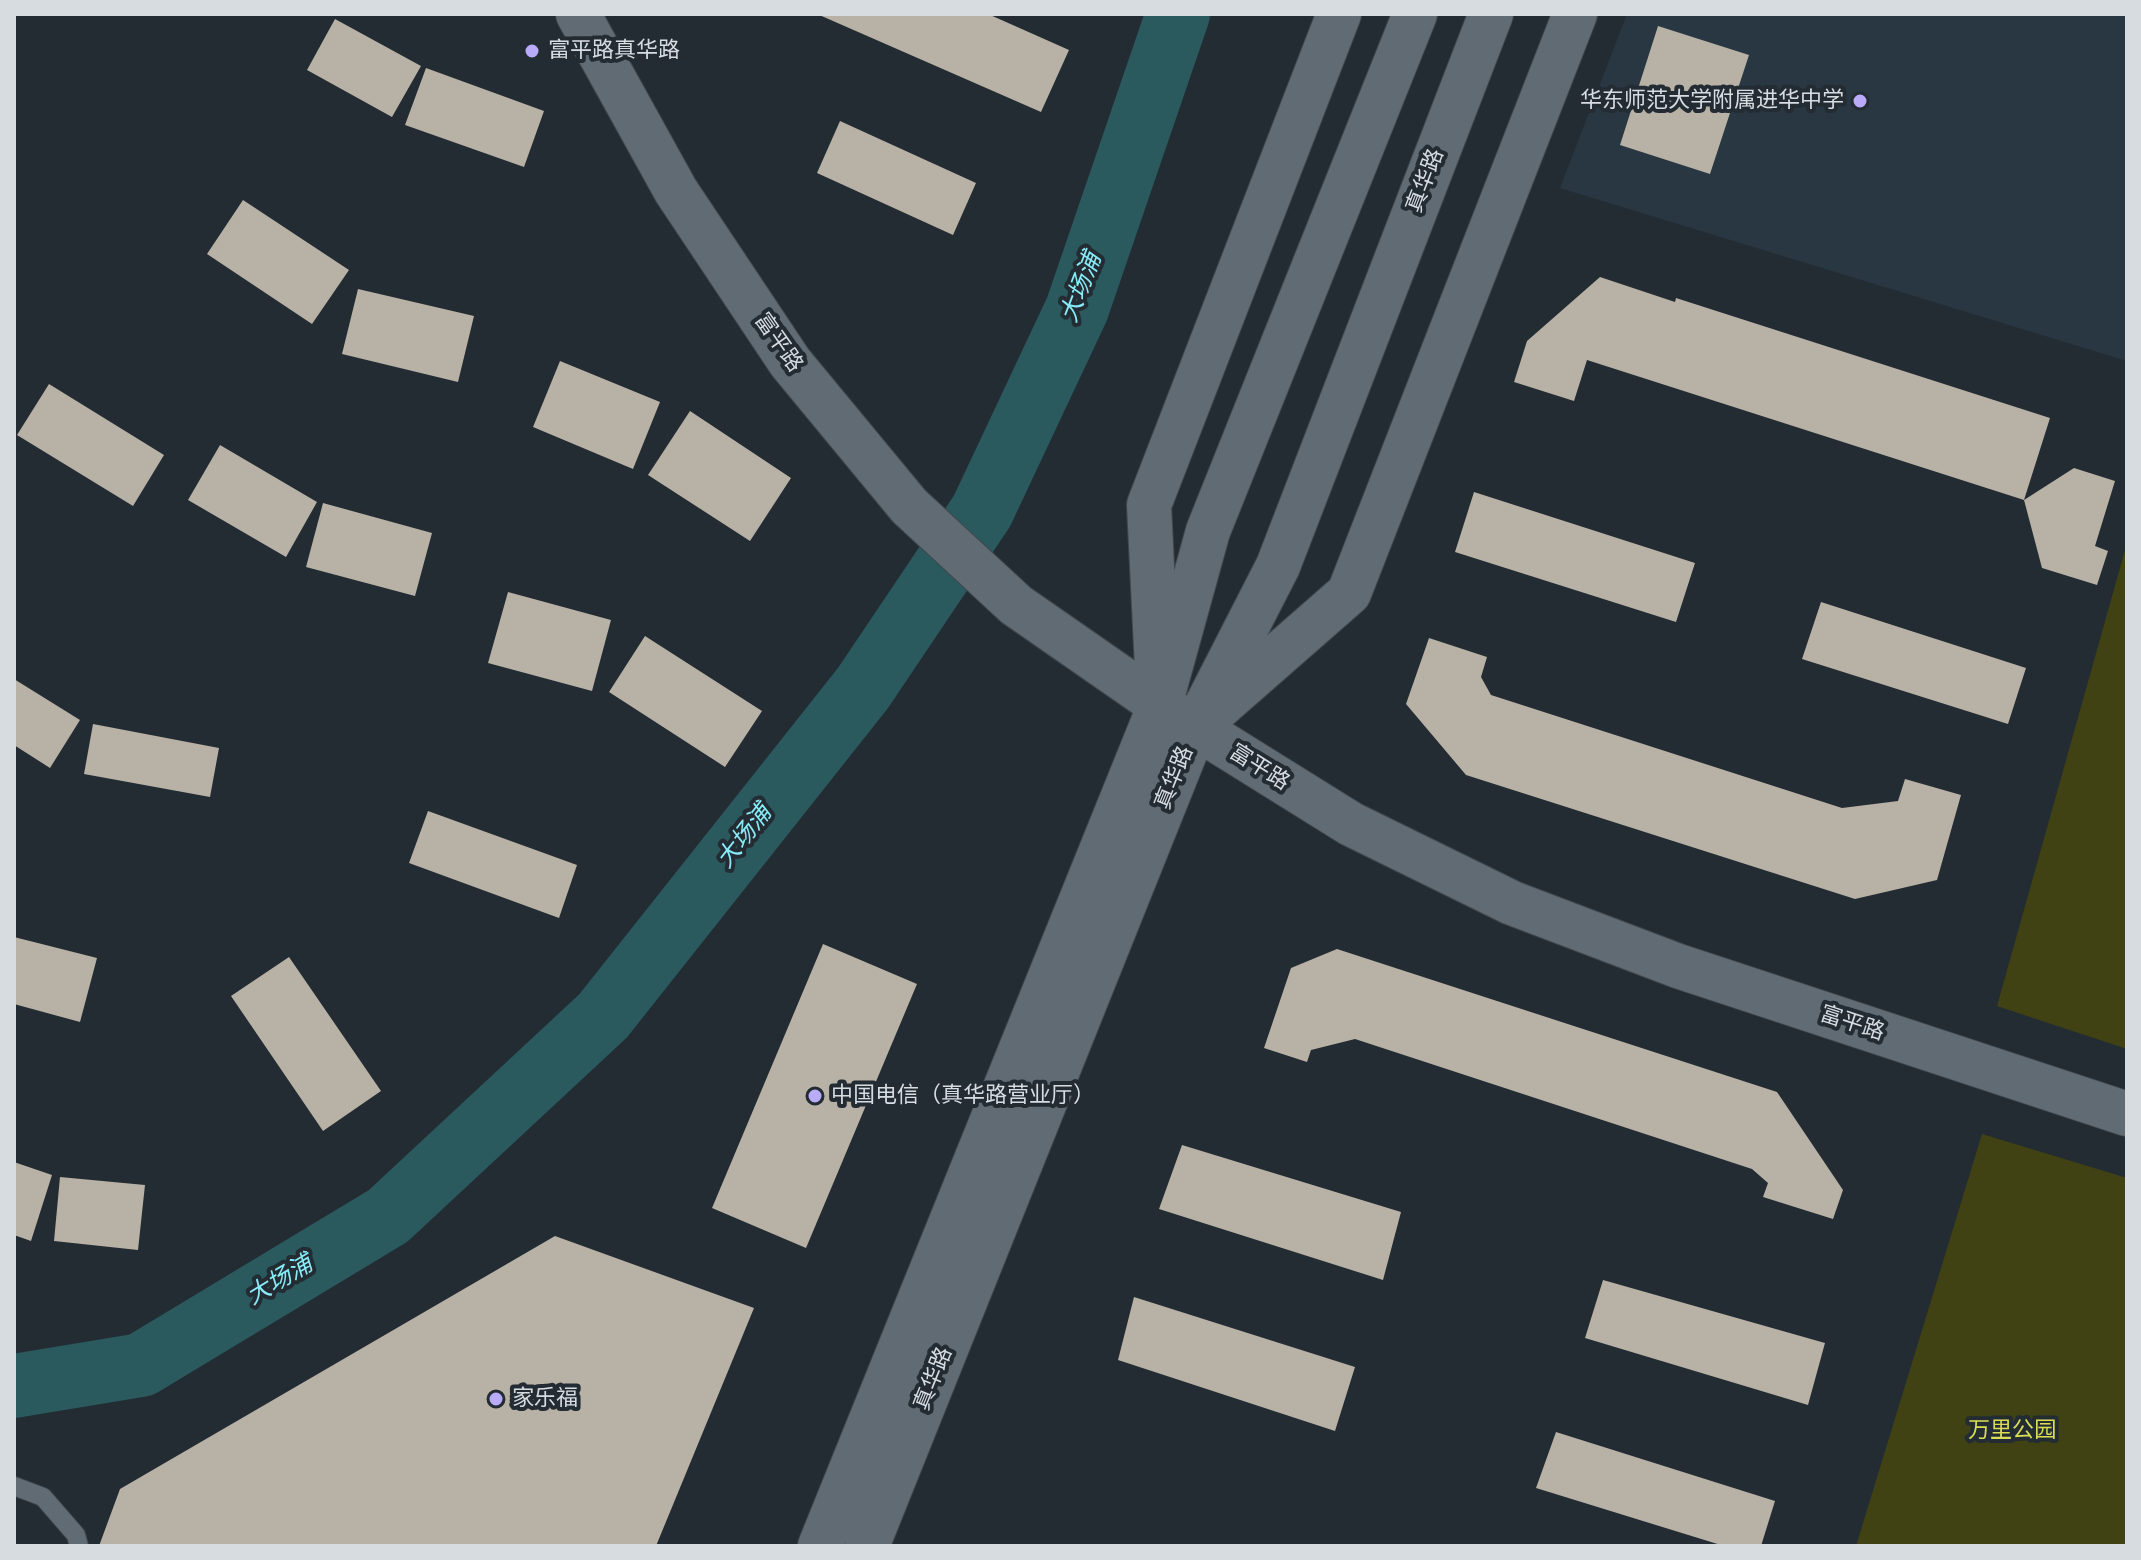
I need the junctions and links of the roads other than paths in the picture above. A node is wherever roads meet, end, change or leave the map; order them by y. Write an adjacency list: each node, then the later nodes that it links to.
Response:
1 (578, 14): 6 (main road, 富平路)
2 (1339, 14): 6 (main road)
3 (1415, 14): 6 (main road, 真华路)
4 (1491, 14): 6 (main road, 真华路)
5 (1575, 14): 6 (main road)
6 (1177, 716): 7 (main road, 富平路); 10 (main road, 真华路); 11 (main road, 真华路)
7 (2127, 1114)
8 (14, 1486): 9 (lane)
9 (79, 1546)
10 (820, 1546)
11 (867, 1546)

